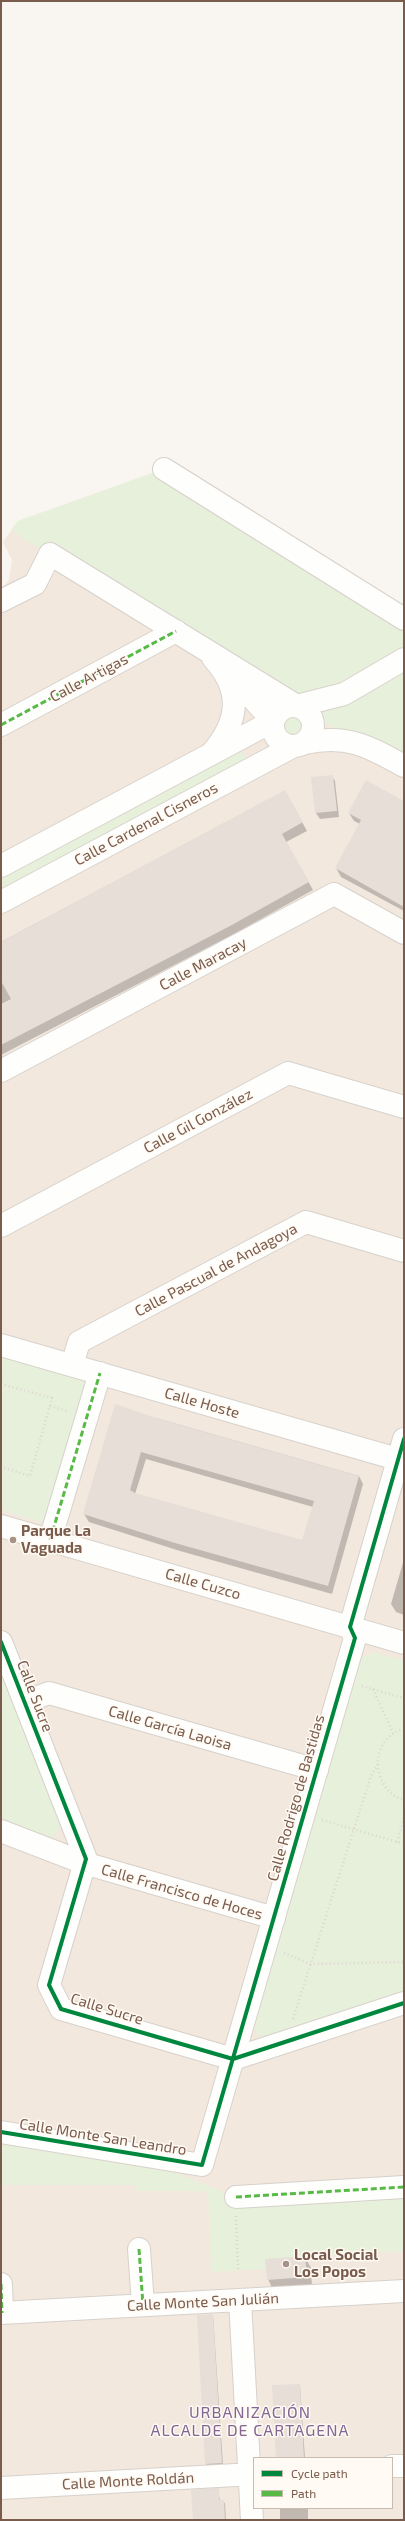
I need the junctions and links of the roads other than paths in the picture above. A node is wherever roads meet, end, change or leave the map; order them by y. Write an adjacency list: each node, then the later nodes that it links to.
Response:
1 (164, 469): 3 (street)
2 (1, 601): 4 (street)
3 (404, 619)
4 (176, 631): 5 (street); 9 (street, Calle Artigas)
5 (206, 649): 7 (street); 8 (street); 11 (street)
6 (404, 659): 7 (street)
7 (297, 706): 8 (street); 10 (street)
8 (273, 721): 10 (street); 11 (street, Calle Cardenal Cisneros)
9 (1, 725)
10 (298, 745): 12 (street, Calle Cardenal Cisneros); 14 (street, Calle Cardenal Cisneros)
11 (211, 754): 13 (street, Calle Cardenal Cisneros)
12 (404, 766)
13 (1, 866)
14 (1, 902)
15 (404, 933): 16 (street, Calle Maracay)
16 (1, 1071)
17 (404, 1107): 18 (street, Calle Gil González)
18 (1, 1226)
19 (404, 1251): 21 (street, Calle Pascual de Andagoya)
20 (1, 1345): 21 (street, Calle Hoste)
21 (72, 1365): 22 (street, Calle Hoste)
22 (100, 1374): 23 (street, Calle Hoste); 25 (street)
23 (402, 1454): 26 (street, Calle Rodrigo de Bastidas)
24 (1, 1526): 25 (street, Calle Cuzco)
25 (50, 1540): 26 (street, Calle Cuzco)
26 (350, 1627): 28 (street, Calle Cuzco); 30 (street, Calle Rodrigo de Bastidas)
27 (1, 1642): 29 (street, Calle Sucre)
28 (404, 1643)
29 (25, 1702): 30 (street, Calle García Laoisa); 32 (street, Calle Sucre)
30 (317, 1770): 33 (street, Calle Rodrigo de Bastidas)
31 (1, 1831): 32 (street, Calle Francisco de Hoces)
32 (84, 1863): 33 (street, Calle Francisco de Hoces); 35 (street, Calle Sucre)
33 (274, 1918): 35 (street, Calle Rodrigo de Bastidas)
34 (404, 2002): 35 (street)
35 (233, 2059): 37 (street, Calle Rodrigo de Bastidas)
36 (1, 2132): 37 (street, Calle Monte San Leandro)
37 (202, 2165)
38 (404, 2187): 39 (street)
39 (236, 2197)
40 (139, 2249): 44 (street)
41 (1, 2284): 45 (street)
42 (404, 2291): 43 (street, Calle Monte San Julián)
43 (240, 2300): 44 (street, Calle Monte San Julián); 48 (street)
44 (143, 2305): 45 (street, Calle Monte San Julián)
45 (2, 2313)
46 (393, 2466): 47 (street)
47 (404, 2466)
48 (252, 2474): 49 (street, Calle Monte Roldán); 50 (street)
49 (1, 2488)
50 (252, 2520)

